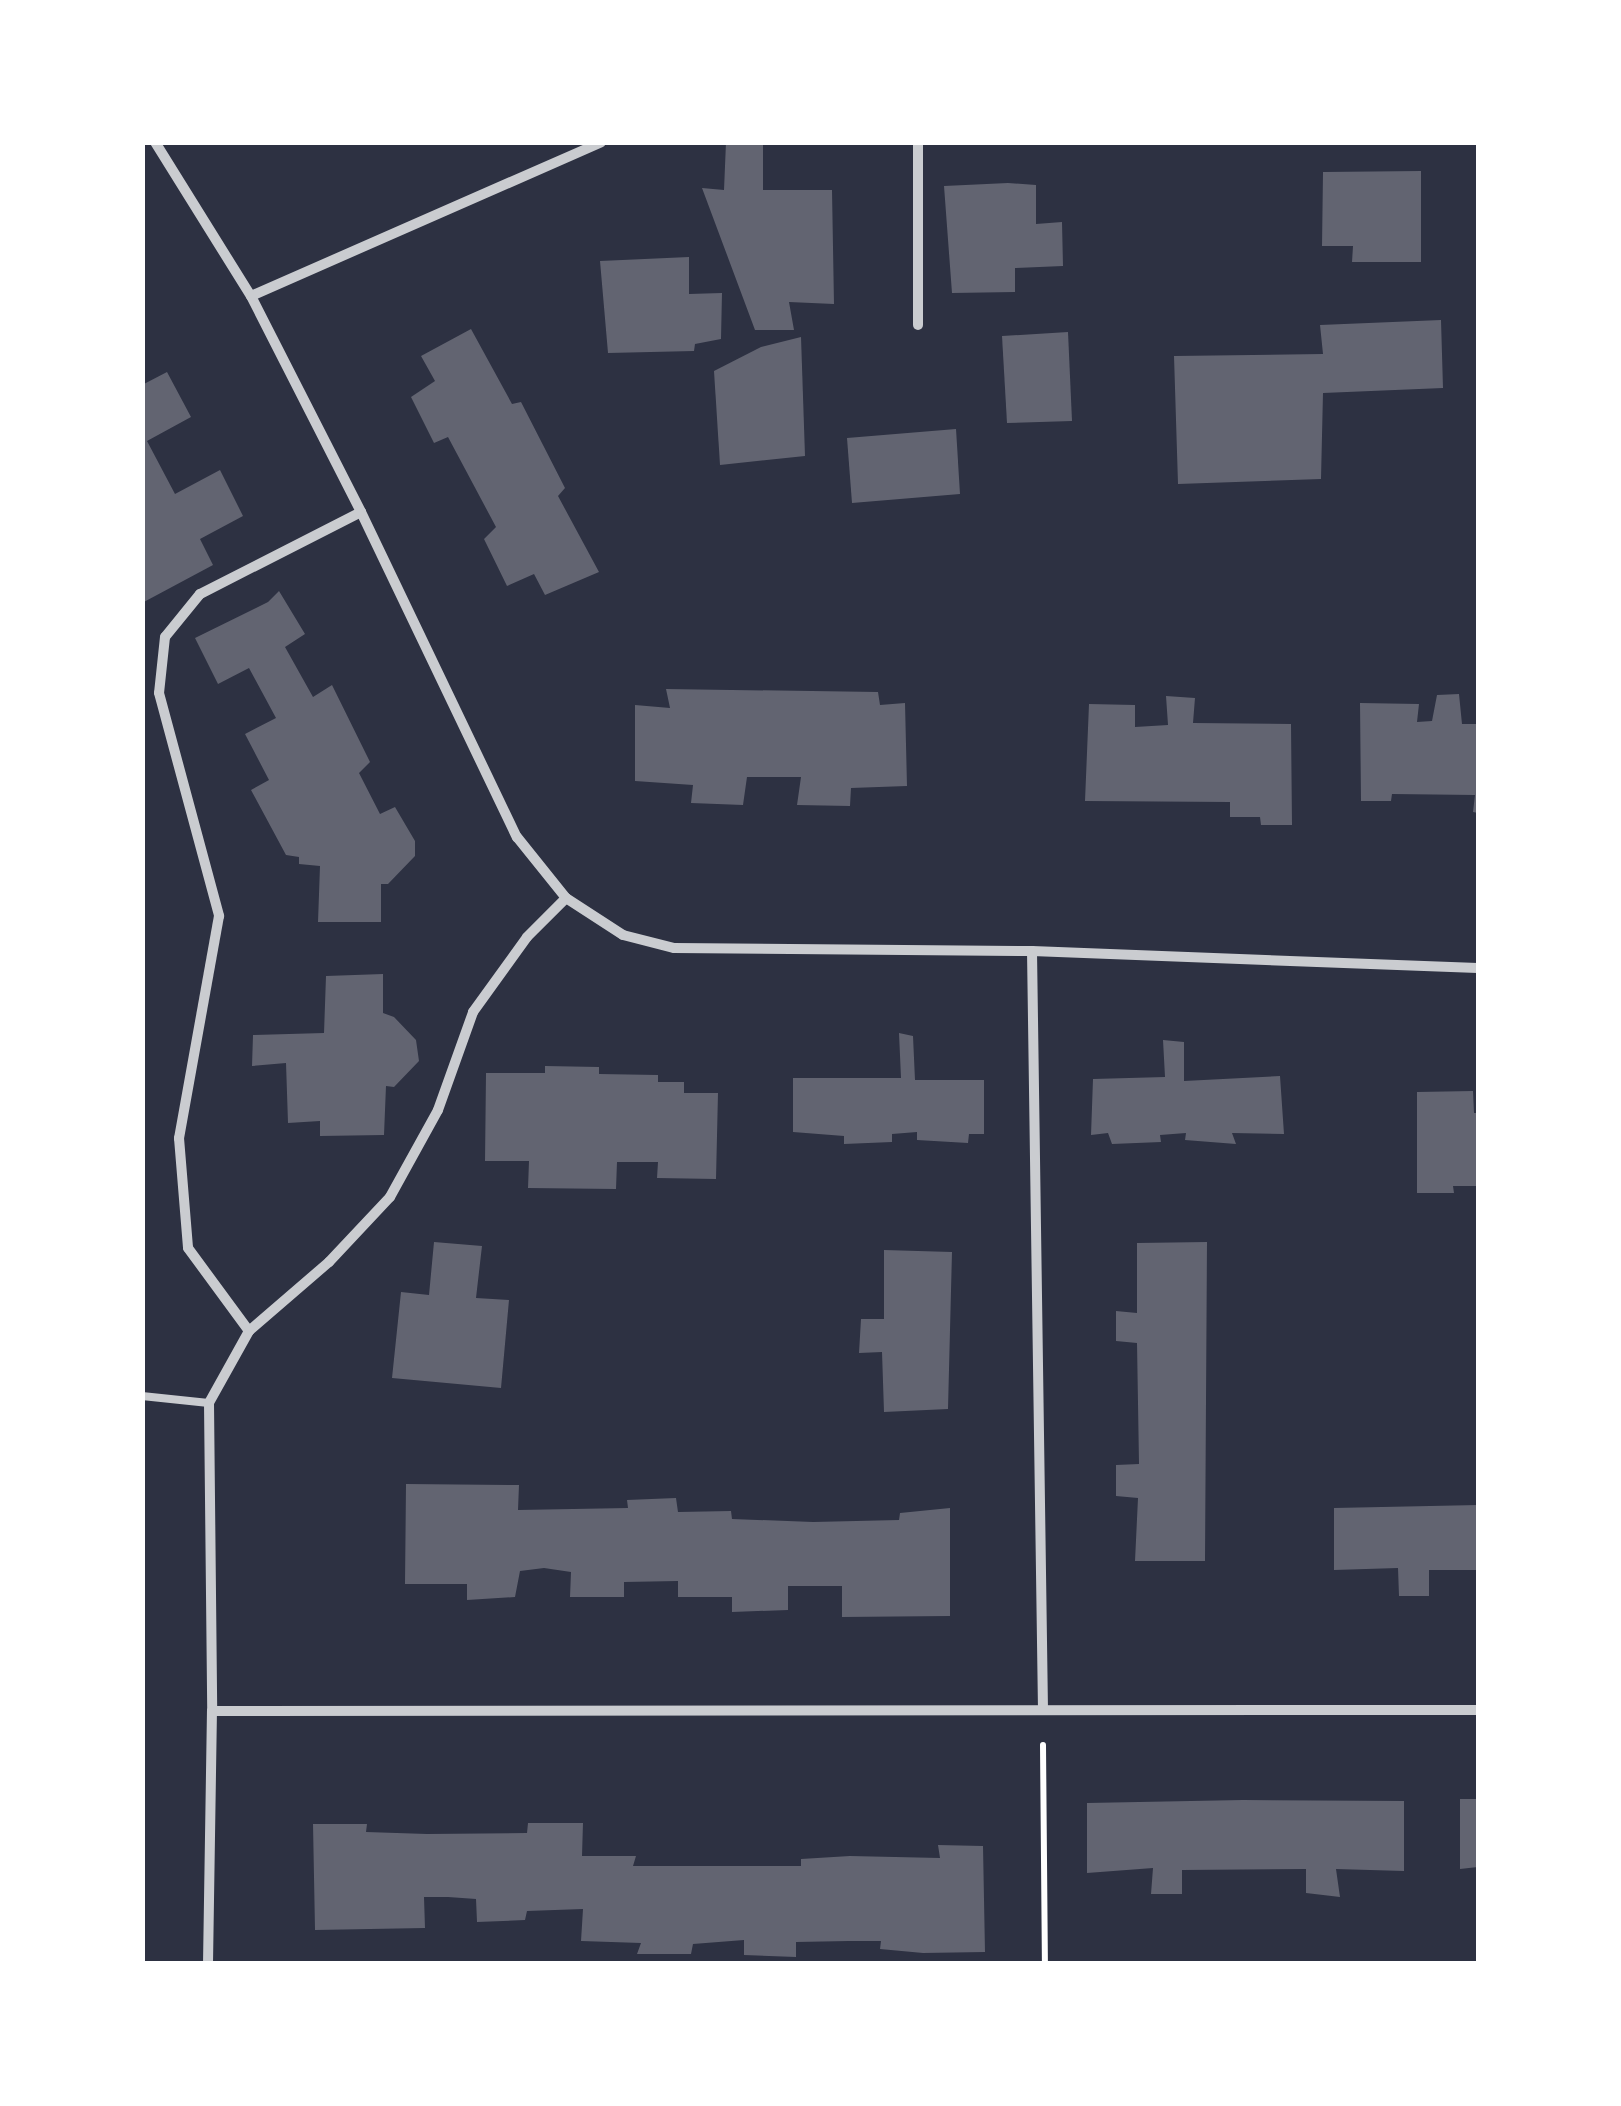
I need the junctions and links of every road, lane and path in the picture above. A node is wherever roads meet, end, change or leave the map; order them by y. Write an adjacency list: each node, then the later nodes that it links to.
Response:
1 (155, 142): 4 (street)
2 (601, 142): 4 (street)
3 (918, 142): 5 (street)
4 (251, 296): 6 (street)
5 (918, 324)
6 (361, 512): 7 (street); 10 (street)
7 (566, 898): 8 (street); 10 (street)
8 (1032, 951): 9 (street); 13 (street)
9 (1478, 968)
10 (249, 1330): 12 (street)
11 (142, 1396): 12 (lane)
12 (209, 1403): 15 (street)
13 (1043, 1708): 14 (street); 15 (street); 17 (path)
14 (1478, 1710)
15 (212, 1711): 16 (street)
16 (208, 1964)
17 (1045, 1964)

